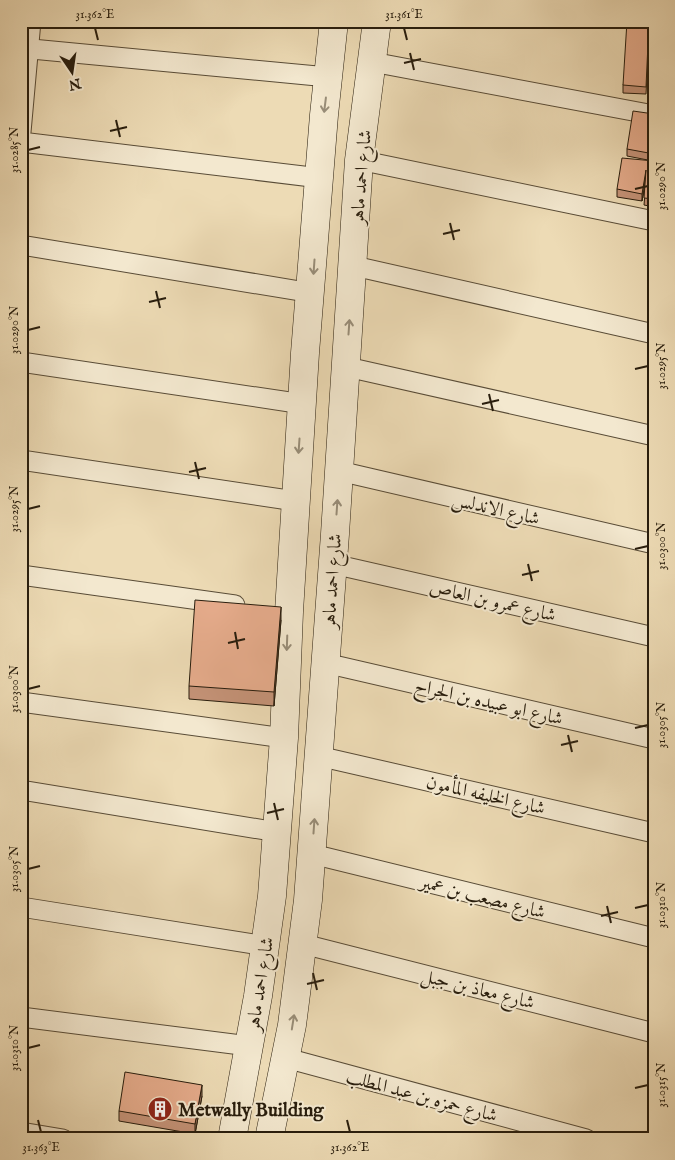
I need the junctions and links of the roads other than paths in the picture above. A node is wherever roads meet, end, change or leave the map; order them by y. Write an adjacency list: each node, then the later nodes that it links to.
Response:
1 (31, 21): 4 (street)
2 (334, 21): 6 (main road, شارع احمد ماهر)
3 (377, 21): 5 (main road, شارع احمد ماهر)
4 (25, 48): 6 (street); 8 (street)
5 (372, 62): 7 (street); 10 (main road, شارع احمد ماهر)
6 (328, 77): 11 (main road, شارع احمد ماهر, one-way to 11)
7 (654, 115)
8 (21, 132)
9 (21, 142): 11 (street)
10 (360, 160): 12 (street); 14 (main road, شارع احمد ماهر)
11 (320, 178): 15 (main road, شارع احمد ماهر, one-way to 15)
12 (654, 221)
13 (21, 245): 15 (street)
14 (354, 266): 16 (street); 18 (main road, شارع احمد ماهر, one-way to 14)
15 (312, 294): 19 (main road, شارع احمد ماهر)
16 (654, 334)
17 (21, 362): 19 (street)
18 (346, 367): 20 (street); 22 (main road, شارع احمد ماهر)
19 (302, 404): 23 (main road, شارع احمد ماهر, one-way to 23)
20 (654, 436)
21 (21, 460): 23 (street)
22 (339, 471): 24 (street, شارع الاندلس); 25 (main road, شارع احمد ماهر, one-way to 22)
23 (295, 501): 31 (main road, شارع احمد ماهر, one-way to 31)
24 (654, 544)
25 (333, 564): 28 (street, شارع عمرو بن العاص); 29 (main road, شارع احمد ماهر)
26 (21, 575): 27 (street)
27 (250, 607)
28 (654, 637)
29 (325, 663): 32 (street, شارع ابو عبيده بن الجراح); 33 (main road, شارع احمد ماهر)
30 (21, 702): 31 (street)
31 (284, 738): 35 (main road, شارع احمد ماهر)
32 (654, 739)
33 (318, 756): 36 (street, شارع الخليفه المأمون); 37 (main road, شارع احمد ماهر, one-way to 33)
34 (21, 790): 35 (street)
35 (277, 832): 38 (main road, شارع احمد ماهر)
36 (654, 833)
37 (312, 854): 39 (main road, شارع احمد ماهر); 41 (street, شارع مصعب بن عمير)
38 (272, 896): 39 (main road); 43 (main road, شارع احمد ماهر)
39 (308, 900): 42 (main road, شارع احمد ماهر)
40 (21, 907): 43 (street)
41 (654, 938)
42 (303, 944): 45 (street, شارع معاذ بن جبل); 47 (main road, شارع احمد ماهر, one-way to 42)
43 (266, 946): 46 (main road, شارع احمد ماهر)
44 (21, 1017): 46 (street)
45 (654, 1033)
46 (249, 1046): 50 (main road, شارع احمد ماهر)
47 (286, 1058): 51 (main road, شارع احمد ماهر); 52 (street, شارع حمزه بن عبد المطلب)
48 (21, 1132): 49 (street)
49 (62, 1139)
50 (232, 1139)
51 (268, 1139)
52 (586, 1139)

